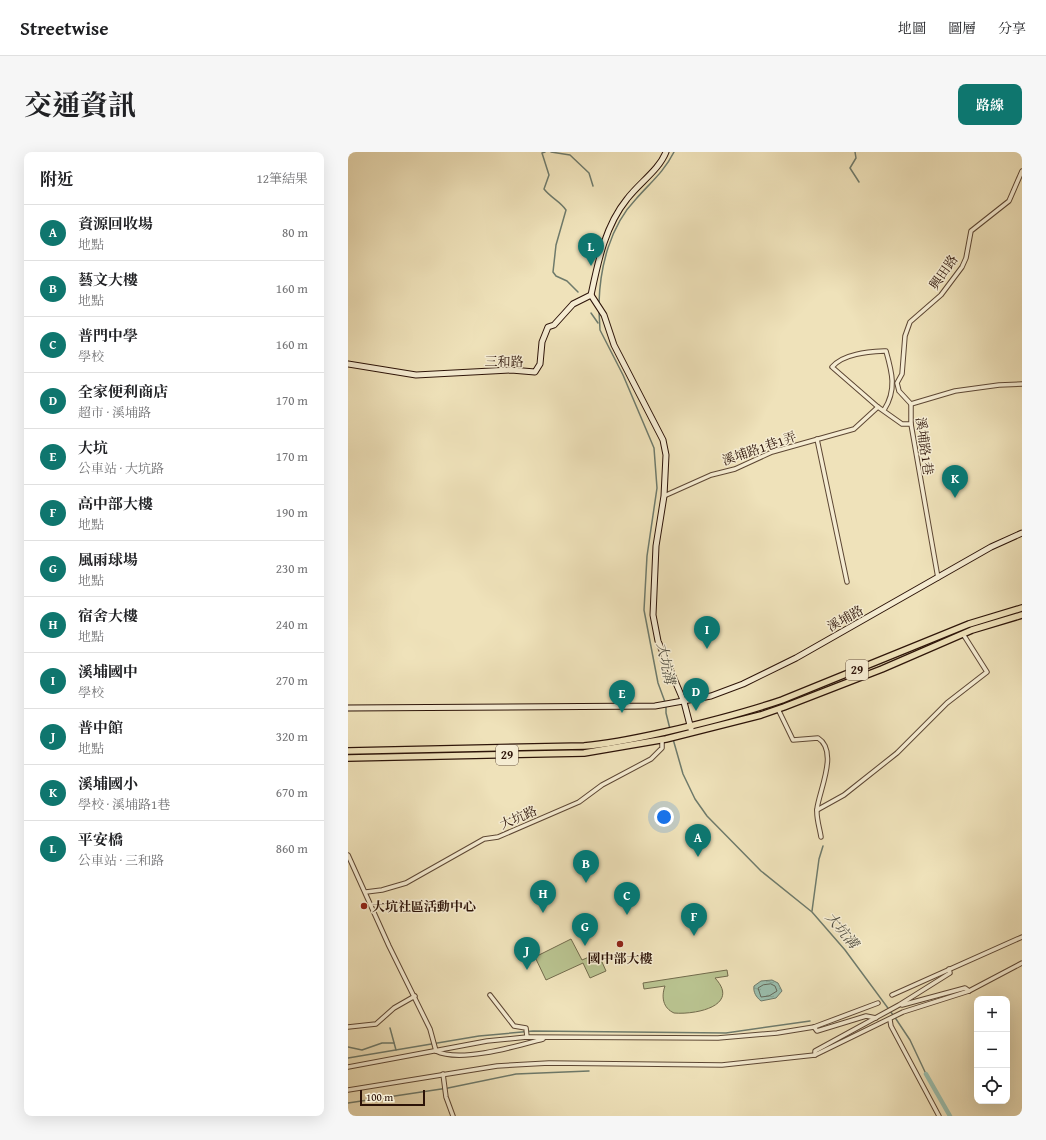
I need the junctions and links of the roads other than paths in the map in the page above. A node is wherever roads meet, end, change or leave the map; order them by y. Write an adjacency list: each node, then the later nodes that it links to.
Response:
1 (666, 152): 3 (street)
2 (1022, 171): 4 (street, 興田路)
3 (592, 298): 5 (street, 三和路); 12 (street)
4 (910, 322): 7 (street, 溪埔路1巷)
5 (348, 364)
6 (1022, 384): 7 (street)
7 (910, 404): 10 (street, 溪埔路1巷)
8 (878, 407): 9 (street); 9 (street); 11 (street, 溪埔路1巷1弄)
9 (884, 410): 10 (street)
10 (911, 424): 14 (street, 溪埔路1巷)
11 (817, 439): 12 (street, 溪埔路1巷1弄); 15 (street)
12 (664, 496): 19 (street)
13 (1022, 533): 14 (street, 溪埔路)
14 (938, 578): 19 (street, 溪埔路)
15 (847, 582)
16 (1022, 608): 22 (main road, 29)
17 (1022, 615): 18 (main road, 29)
18 (963, 634): 21 (main road, 29); 28 (street)
19 (684, 702): 20 (street, 溪埔路); 22 (street)
20 (348, 708)
21 (778, 710): 24 (main road, 29); 28 (street)
22 (690, 726): 23 (main road, 29); 24 (street)
23 (662, 732): 25 (street); 26 (main road, 29)
24 (692, 733): 25 (main road, 29)
25 (664, 739): 27 (main road, 29); 31 (street, 大坑路)
26 (348, 751)
27 (348, 758)
28 (817, 810): 29 (street)
29 (821, 837)
30 (348, 855): 31 (street)
31 (366, 892): 38 (street)
32 (1022, 936): 34 (street)
33 (1022, 963): 35 (street)
34 (949, 969): 37 (street); 40 (street)
35 (969, 991): 40 (street); 42 (street)
36 (490, 995): 45 (street)
37 (892, 995)
38 (415, 996): 43 (street); 47 (street)
39 (878, 1003): 44 (street)
40 (898, 1005): 41 (street)
41 (876, 1018): 44 (street); 48 (street)
42 (890, 1020): 48 (street); 53 (street)
43 (348, 1027)
44 (814, 1027): 46 (street)
45 (527, 1037): 46 (street); 47 (street)
46 (548, 1037): 47 (street)
47 (436, 1051): 49 (street)
48 (815, 1055): 50 (street)
49 (348, 1067)
50 (443, 1074): 51 (street); 52 (street)
51 (348, 1090)
52 (452, 1116)
53 (939, 1116)

